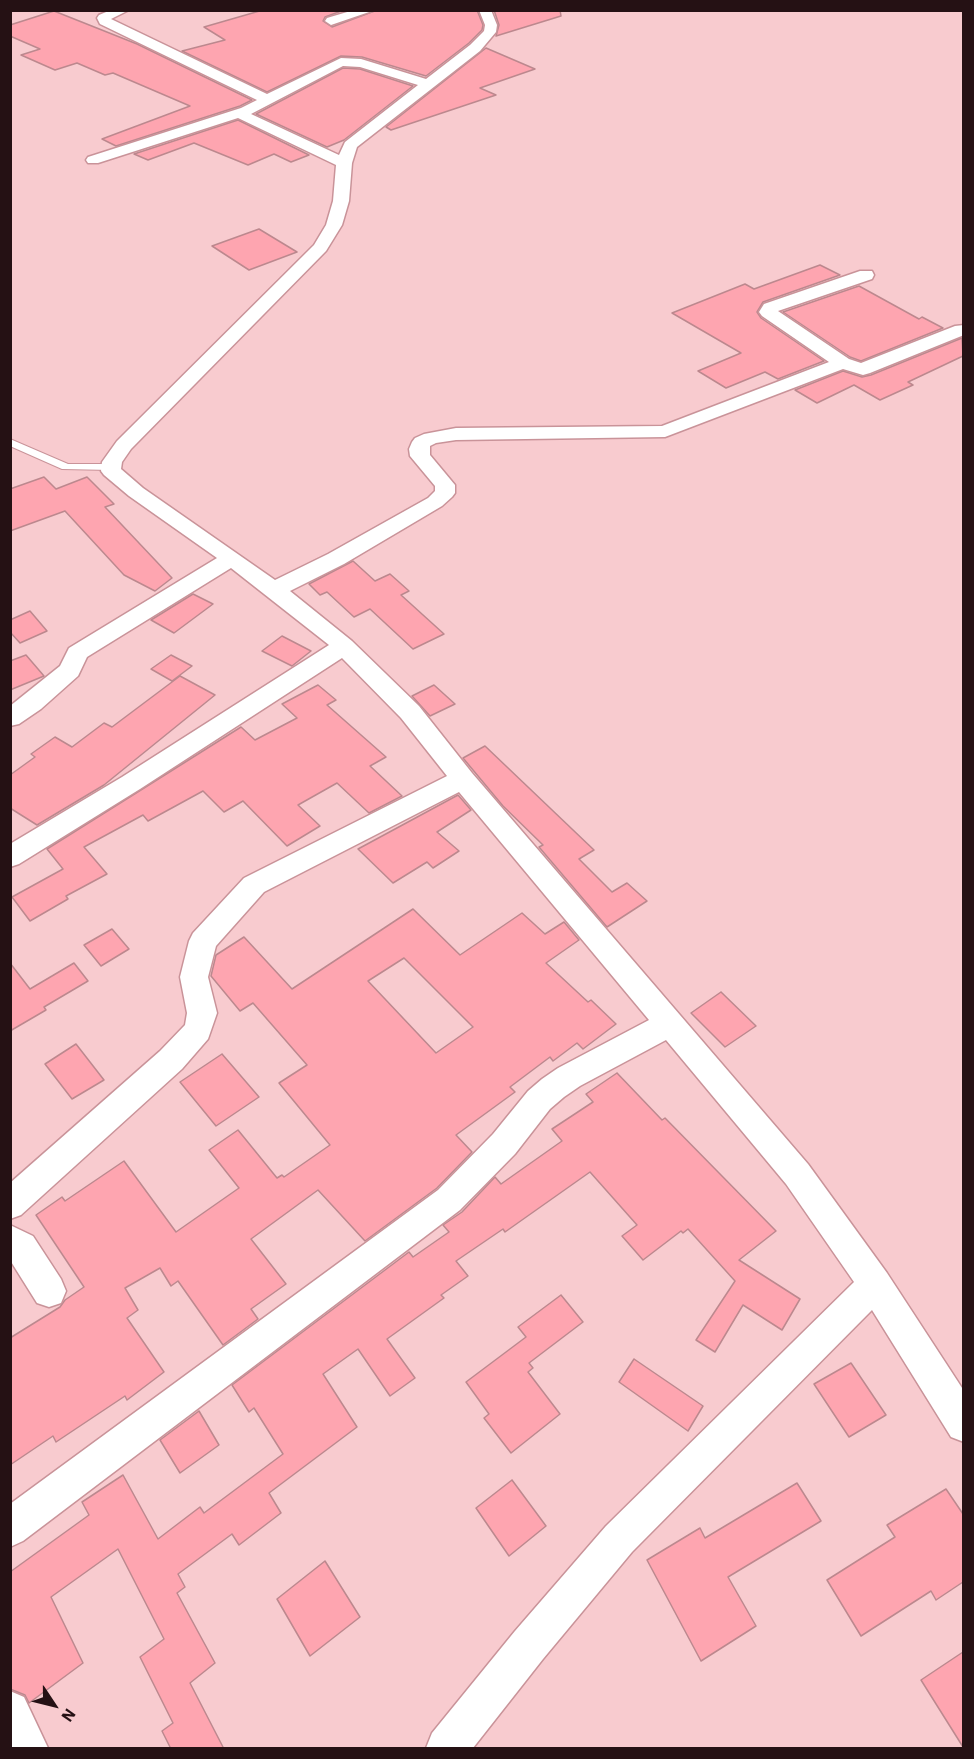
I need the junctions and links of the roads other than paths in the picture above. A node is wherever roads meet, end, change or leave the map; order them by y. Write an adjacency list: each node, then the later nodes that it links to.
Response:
1 (123, 10): 6 (street)
2 (369, 10): 4 (street)
3 (485, 10): 5 (street)
4 (332, 21)
5 (428, 84): 6 (street); 9 (street)
6 (268, 100): 7 (street)
7 (246, 111): 8 (street); 9 (street)
8 (93, 160)
9 (344, 164): 14 (street)
10 (866, 275): 12 (street)
11 (961, 330): 12 (street)
12 (843, 363): 16 (street)
13 (10, 442): 14 (lane)
14 (111, 467): 15 (street)
15 (232, 558): 16 (street); 18 (street)
16 (273, 590): 17 (street)
17 (344, 646): 19 (street); 20 (street)
18 (10, 718)
19 (463, 779): 21 (street); 22 (street)
20 (10, 857)
21 (671, 1023): 24 (street); 27 (street)
22 (10, 1204)
23 (10, 1240): 25 (street)
24 (874, 1284): 26 (street); 30 (street)
25 (49, 1290)
26 (963, 1424)
27 (10, 1528)
28 (10, 1712): 29 (street)
29 (27, 1749)
30 (447, 1749)

